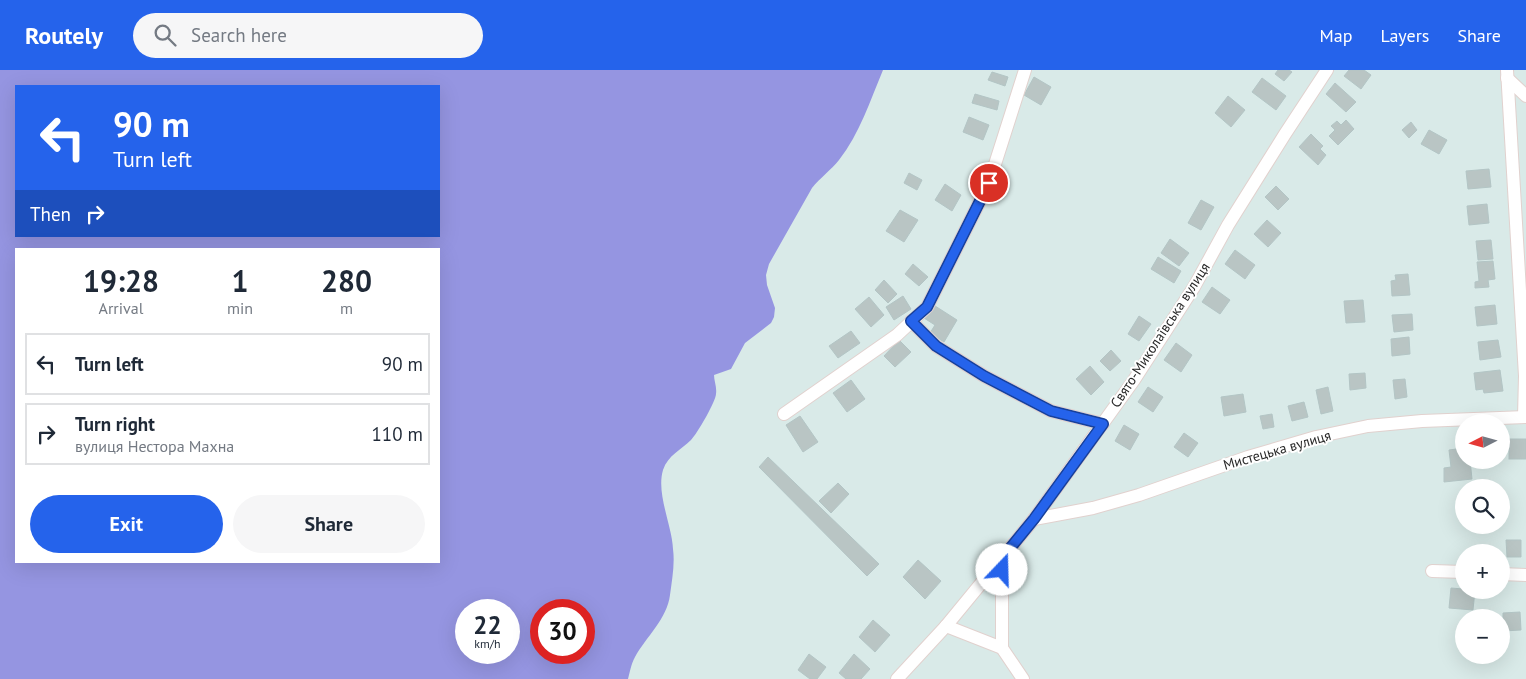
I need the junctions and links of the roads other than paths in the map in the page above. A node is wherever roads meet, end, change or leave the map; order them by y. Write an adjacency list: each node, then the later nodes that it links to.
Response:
1 (1024, 70): 5 (street)
2 (1327, 70): 8 (street, Свято-Миколаївська вулиця)
3 (1507, 74): 4 (street); 7 (street)
4 (1526, 96)
5 (911, 321): 6 (street); 8 (street)
6 (784, 414)
7 (1525, 417): 9 (street, Мистецька вулиця)
8 (1103, 424): 9 (street, Свято-Миколаївська вулиця)
9 (1034, 519): 10 (street, Свято-Миколаївська вулиця)
10 (1002, 558): 15 (street, Свято-Миколаївська вулиця); 16 (street)
11 (1432, 570): 12 (street)
12 (1455, 571)
13 (1510, 574): 14 (street)
14 (1526, 575)
15 (946, 626): 16 (street); 17 (street, Свято-Миколаївська вулиця)
16 (1002, 648): 18 (street)
17 (898, 679)
18 (1023, 679)

